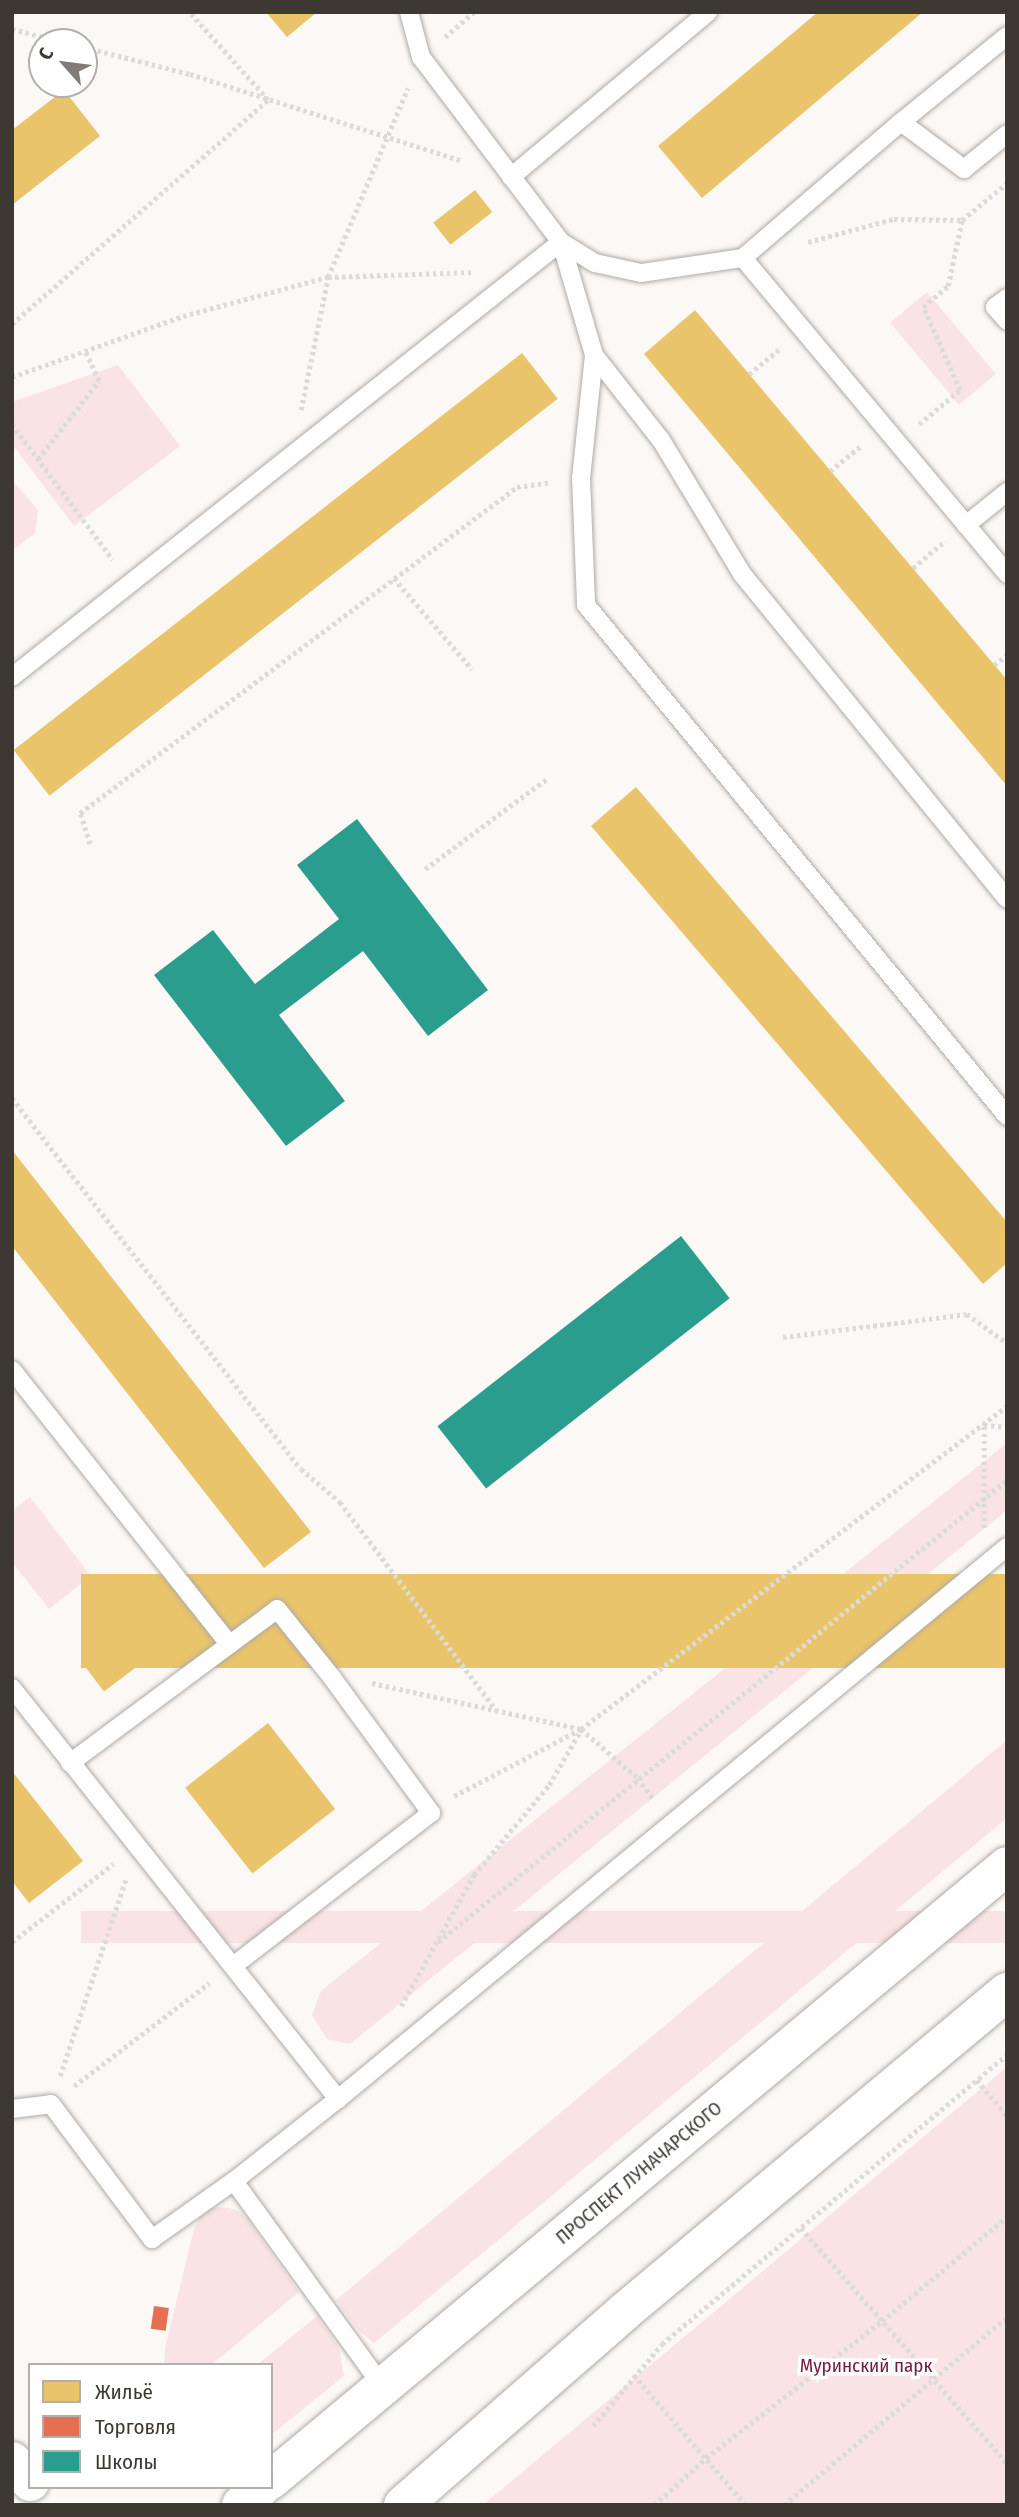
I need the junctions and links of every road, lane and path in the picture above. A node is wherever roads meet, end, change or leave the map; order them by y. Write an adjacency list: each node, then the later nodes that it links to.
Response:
1 (189, 12): 7 (path)
2 (409, 12): 6 (lane)
3 (708, 12): 11 (lane)
4 (1007, 36): 8 (lane)
5 (98, 51): 7 (path)
6 (421, 57): 10 (path); 11 (lane)
7 (268, 100): 10 (path); 21 (path)
8 (901, 122): 9 (lane); 16 (lane)
9 (1007, 135)
10 (387, 137): 11 (path); 18 (path)
11 (511, 177): 14 (lane)
12 (1007, 183): 13 (path)
13 (962, 220): 15 (path); 29 (path)
14 (561, 242): 16 (lane); 17 (lane); 24 (lane)
15 (806, 242)
16 (743, 258): 22 (lane)
17 (524, 271): 18 (path); 30 (lane)
18 (328, 277): 23 (path); 30 (path)
19 (1007, 298): 20 (lane)
20 (1007, 321)
21 (12, 324)
22 (803, 330): 25 (path); 28 (lane)
23 (85, 351): 26 (path); 31 (path)
24 (594, 355): 33 (lane); 47 (lane)
25 (749, 374)
26 (12, 377)
27 (12, 424): 31 (path)
28 (884, 427): 29 (lane); 32 (path)
29 (897, 442): 35 (lane)
30 (292, 455): 39 (lane)
31 (38, 459): 39 (path)
32 (831, 471)
33 (581, 478): 38 (path); 49 (lane)
34 (1007, 492): 35 (lane)
35 (966, 525): 36 (path); 37 (lane)
36 (913, 568)
37 (1007, 574)
38 (394, 578): 42 (path); 45 (path)
39 (130, 583): 43 (lane)
40 (1007, 655): 41 (path)
41 (994, 665)
42 (472, 669)
43 (12, 677)
44 (548, 778): 46 (path)
45 (90, 844)
46 (425, 869)
47 (1007, 899)
48 (12, 1098): 63 (path)
49 (1007, 1116)
50 (783, 1337): 51 (path)
51 (1007, 1343)
52 (12, 1370): 60 (lane)
53 (1007, 1406): 54 (path)
54 (984, 1425): 55 (path); 57 (path); 64 (path)
55 (1007, 1427)
56 (1007, 1480): 57 (path)
57 (982, 1500): 59 (path); 66 (path)
58 (1007, 1548): 59 (lane)
59 (986, 1565): 68 (lane)
60 (229, 1644): 61 (lane); 65 (lane)
61 (333, 1679): 63 (path); 67 (lane)
62 (12, 1688): 65 (lane)
63 (496, 1710): 64 (path)
64 (581, 1729): 66 (path); 67 (path); 72 (path)
65 (70, 1763): 69 (lane)
66 (638, 1778): 68 (path); 72 (path)
67 (431, 1813): 73 (lane)
68 (671, 1825): 78 (lane)
69 (137, 1846): 71 (path); 73 (lane); 79 (path)
70 (1007, 1866): 89 (main road, ПРОСПЕКТ ЛУНАЧАРСКОГО)
71 (12, 1942)
72 (438, 1942): 75 (path)
73 (233, 1965): 78 (lane); 79 (path)
74 (1007, 1992): 100 (main road)
75 (400, 2007)
76 (1007, 2055): 77 (path)
77 (977, 2080): 81 (path); 84 (path)
78 (338, 2099): 82 (lane)
79 (51, 2104): 80 (lane); 82 (lane)
80 (12, 2109)
81 (1007, 2116)
82 (234, 2181): 89 (lane)
83 (1007, 2217): 86 (path)
84 (801, 2228): 86 (path); 87 (path)
85 (1007, 2317): 88 (path)
86 (882, 2320): 88 (path); 91 (path)
87 (634, 2375): 90 (path); 91 (path)
88 (933, 2379): 93 (path); 103 (path)
89 (383, 2387): 94 (main road, ПРОСПЕКТ ЛУНАЧАРСКОГО)
90 (593, 2426)
91 (706, 2458): 101 (path); 102 (path)
92 (12, 2461): 95 (main road)
93 (1007, 2463)
94 (273, 2478)
95 (28, 2480)
96 (36, 2489): 98 (main road)
97 (260, 2489): 99 (main road)
98 (48, 2505)
99 (241, 2505)
100 (403, 2505)
101 (654, 2505)
102 (746, 2505)
103 (784, 2505)

